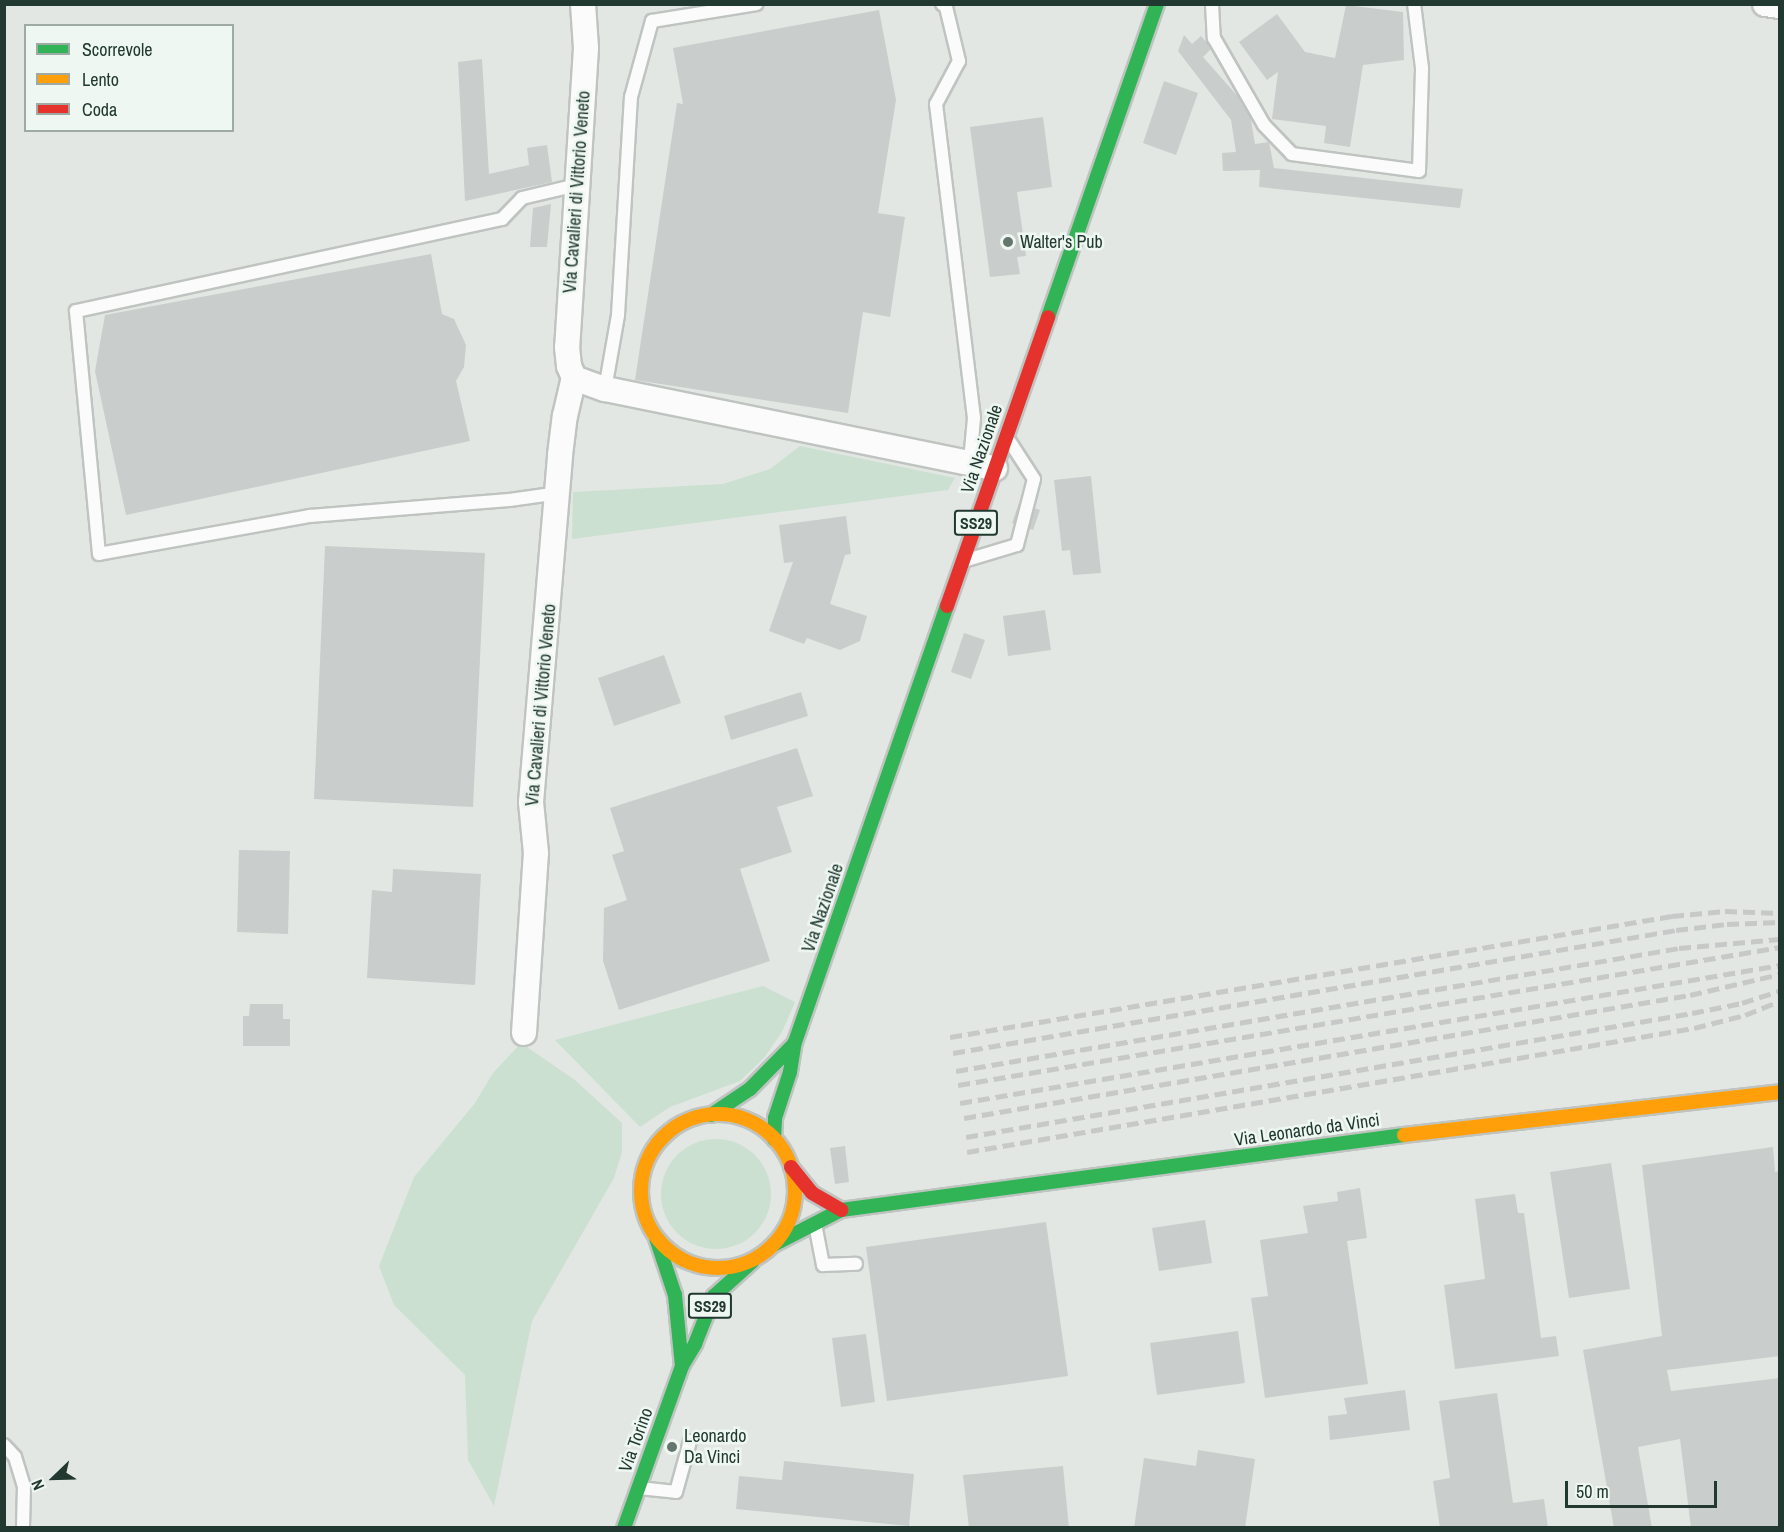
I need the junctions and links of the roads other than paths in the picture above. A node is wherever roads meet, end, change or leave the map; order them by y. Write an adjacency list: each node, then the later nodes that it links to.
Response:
1 (583, 4): 9 (street, Via Cavalieri di Vittorio Veneto)
2 (757, 4): 11 (lane)
3 (942, 4): 13 (lane)
4 (1157, 4): 12 (main road, Via Nazionale / SS29)
5 (1212, 4): 6 (lane)
6 (1414, 4)
7 (1765, 4): 8 (street)
8 (1779, 6)
9 (577, 185): 10 (street, Via Cavalieri di Vittorio Veneto); 15 (lane)
10 (574, 378): 11 (street); 15 (street, Via Cavalieri di Vittorio Veneto)
11 (605, 389): 13 (street)
12 (1006, 436): 14 (main road, Via Nazionale / SS29); 16 (lane)
13 (970, 461): 14 (street)
14 (995, 468): 16 (main road, Via Nazionale / SS29)
15 (559, 493): 17 (street, Via Cavalieri di Vittorio Veneto)
16 (963, 561): 18 (main road, Via Nazionale / SS29)
17 (524, 1033)
18 (795, 1042): 20 (main road, Via Nazionale / SS29); 21 (main road, Via Nazionale / SS29)
19 (1779, 1092): 23 (main road, Via Leonardo da Vinci)
20 (711, 1115): 21 (main road); 25 (main road)
21 (774, 1139): 22 (main road)
22 (790, 1167): 23 (main road); 26 (main road)
23 (841, 1210): 24 (main road, Via Leonardo da Vinci)
24 (815, 1223): 26 (main road, Via Leonardo da Vinci); 28 (lane)
25 (656, 1238): 27 (main road); 29 (main road, Via Torino / SS29)
26 (773, 1245): 27 (main road)
27 (756, 1258): 29 (main road, Via Torino / SS29)
28 (856, 1264)
29 (682, 1366): 32 (main road, Via Torino / SS29)
30 (690, 1441): 32 (lane)
31 (4, 1445): 33 (lane)
32 (638, 1488): 34 (main road, Via Torino / SS29)
33 (23, 1527)
34 (624, 1527)

